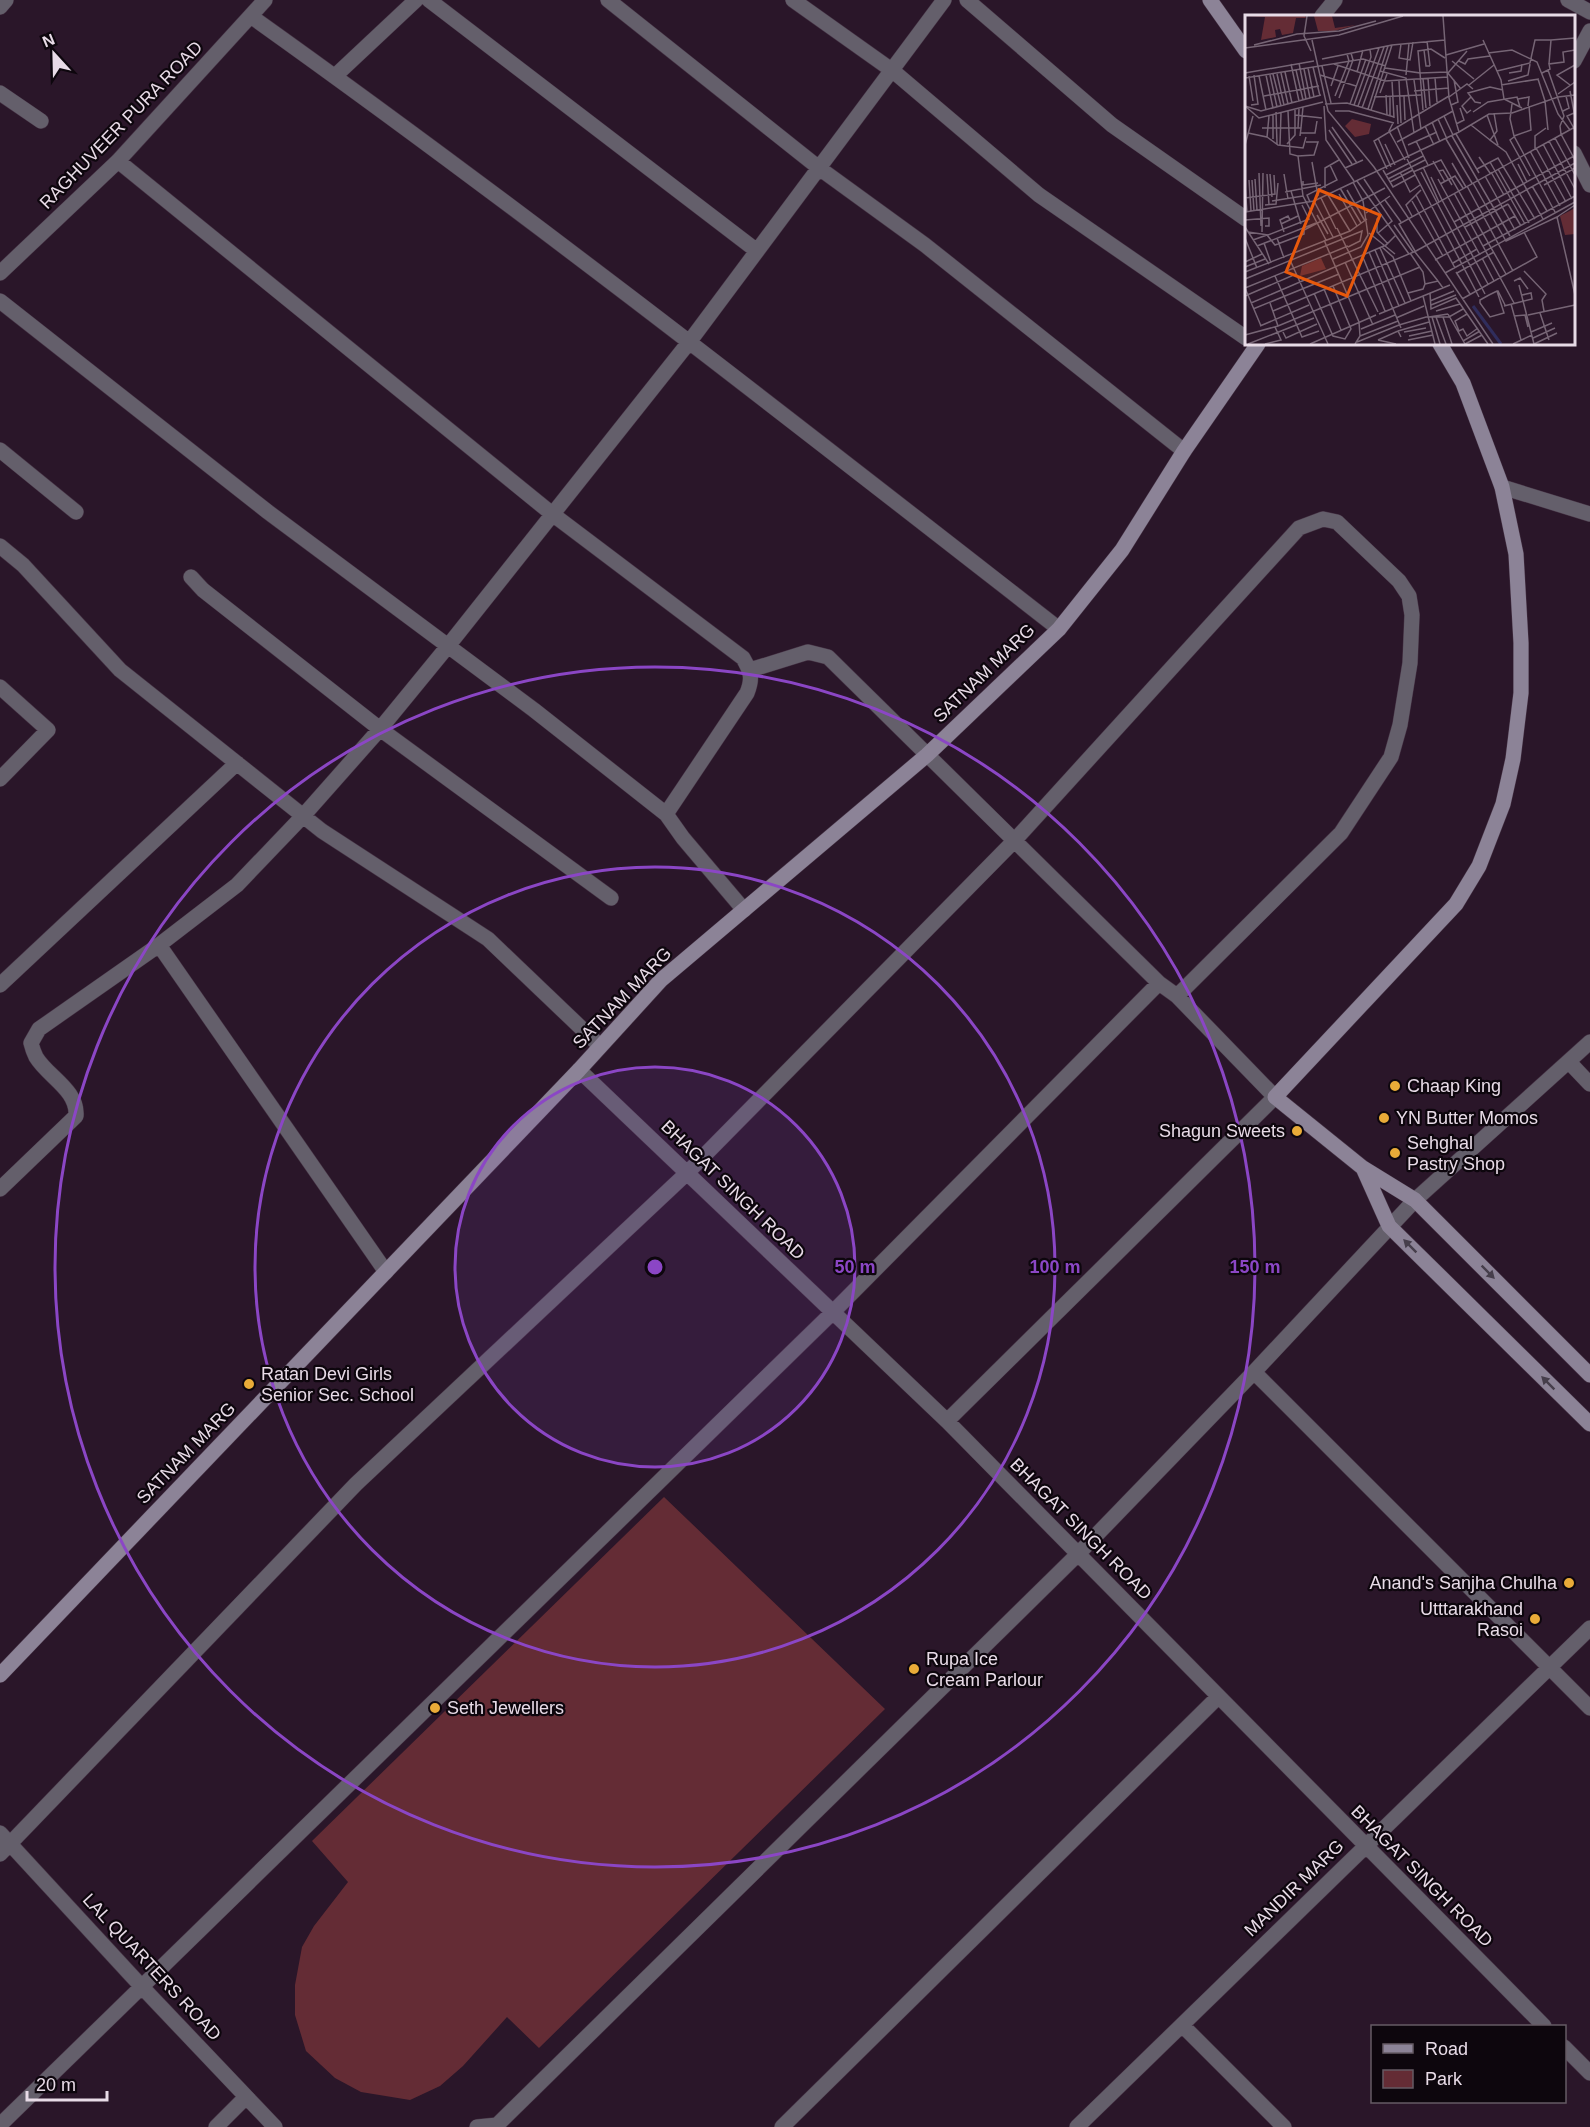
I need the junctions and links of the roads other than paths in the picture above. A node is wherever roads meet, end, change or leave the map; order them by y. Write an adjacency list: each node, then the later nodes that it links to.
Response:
1 (6, 0): 12 (street)
2 (265, 0): 15 (street, RAGHUVEER PURA ROAD)
3 (416, 0): 20 (street)
4 (429, 0): 28 (street)
5 (608, 0): 25 (street)
6 (793, 0): 19 (street)
7 (944, 0): 19 (street)
8 (967, 0): 27 (street)
9 (1210, 0): 17 (street)
10 (1335, 0): 14 (street)
11 (1568, 0): 13 (street)
12 (0, 7)
13 (1590, 12)
14 (1323, 15)
15 (252, 17): 20 (street); 24 (street, RAGHUVEER PURA ROAD)
16 (1590, 31): 18 (street)
17 (1245, 50)
18 (1575, 59)
19 (892, 71): 25 (street); 31 (street)
20 (335, 76): 32 (street)
21 (0, 93): 22 (street)
22 (40, 121)
23 (1575, 155): 26 (street)
24 (118, 161): 29 (street, RAGHUVEER PURA ROAD); 39 (street)
25 (819, 168): 28 (street); 36 (street)
26 (1590, 185)
27 (1245, 218)
28 (757, 251): 32 (street)
29 (0, 273)
30 (0, 301): 44 (street)
31 (1245, 336)
32 (690, 341): 39 (street); 43 (street)
33 (1252, 345): 36 (street, SATNAM MARG)
34 (1441, 345): 37 (street)
35 (0, 450): 38 (street)
36 (1184, 451): 43 (street, SATNAM MARG)
37 (1502, 487): 40 (street); 65 (street)
38 (75, 512)
39 (551, 513): 44 (street); 45 (street)
40 (1590, 514)
41 (0, 546): 49 (street)
42 (191, 577): 47 (street)
43 (1059, 629): 48 (street, SATNAM MARG)
44 (448, 646): 47 (street); 51 (street)
45 (750, 669): 48 (street); 51 (street)
46 (0, 687): 50 (street)
47 (380, 729): 52 (street); 54 (street)
48 (927, 755): 53 (street); 55 (street, SATNAM MARG)
49 (237, 763): 52 (street); 58 (street)
50 (0, 779)
51 (666, 814): 55 (street)
52 (303, 816): 56 (street); 61 (street)
53 (1014, 841): 57 (street); 59 (street); 67 (street)
54 (611, 898)
55 (744, 910): 61 (street, SATNAM MARG)
56 (159, 945): 68 (street); 71 (street)
57 (1159, 983): 59 (street); 72 (street)
58 (0, 985)
59 (1177, 996): 65 (street)
60 (1590, 1042): 62 (street)
61 (600, 1046): 63 (street, SATNAM MARG)
62 (1569, 1062): 64 (street); 69 (street)
63 (579, 1070): 67 (street, BHAGAT SINGH ROAD); 71 (street, SATNAM MARG)
64 (1590, 1084)
65 (1275, 1097): 66 (street); 75 (street)
66 (1364, 1167): 69 (street); 70 (street)
67 (687, 1173): 72 (street, BHAGAT SINGH ROAD); 85 (street)
68 (0, 1189)
69 (1415, 1200): 70 (street); 74 (street, one-way to 74)
70 (1389, 1226): 73 (street); 76 (street, one-way to 70)
71 (386, 1272): 80 (street, SATNAM MARG)
72 (833, 1312): 75 (street, BHAGAT SINGH ROAD); 86 (street)
73 (1254, 1372): 77 (street); 79 (street)
74 (1590, 1375)
75 (947, 1421): 77 (street, BHAGAT SINGH ROAD)
76 (1590, 1424)
77 (1078, 1554): 81 (street, BHAGAT SINGH ROAD); 94 (street)
78 (1590, 1628): 79 (street, MANDIR MARG)
79 (1549, 1668): 82 (street); 84 (street, MANDIR MARG)
80 (0, 1675)
81 (1218, 1697): 84 (street, BHAGAT SINGH ROAD); 98 (street)
82 (1590, 1708)
83 (0, 1833): 85 (street, LAL QUARTERS ROAD)
84 (1365, 1846): 87 (street, MANDIR MARG); 88 (street, BHAGAT SINGH ROAD)
85 (6, 1849): 86 (street, LAL QUARTERS ROAD)
86 (141, 1986): 91 (street, LAL QUARTERS ROAD); 92 (street)
87 (1182, 2025): 93 (street); 99 (street, MANDIR MARG)
88 (1543, 2025)
89 (1566, 2049): 90 (street)
90 (1590, 2073)
91 (246, 2097): 95 (street); 96 (street, LAL QUARTERS ROAD)
92 (0, 2125)
93 (1278, 2125)
94 (496, 2126): 97 (street)
95 (216, 2127)
96 (275, 2127)
97 (477, 2127)
98 (782, 2127)
99 (1077, 2127)

